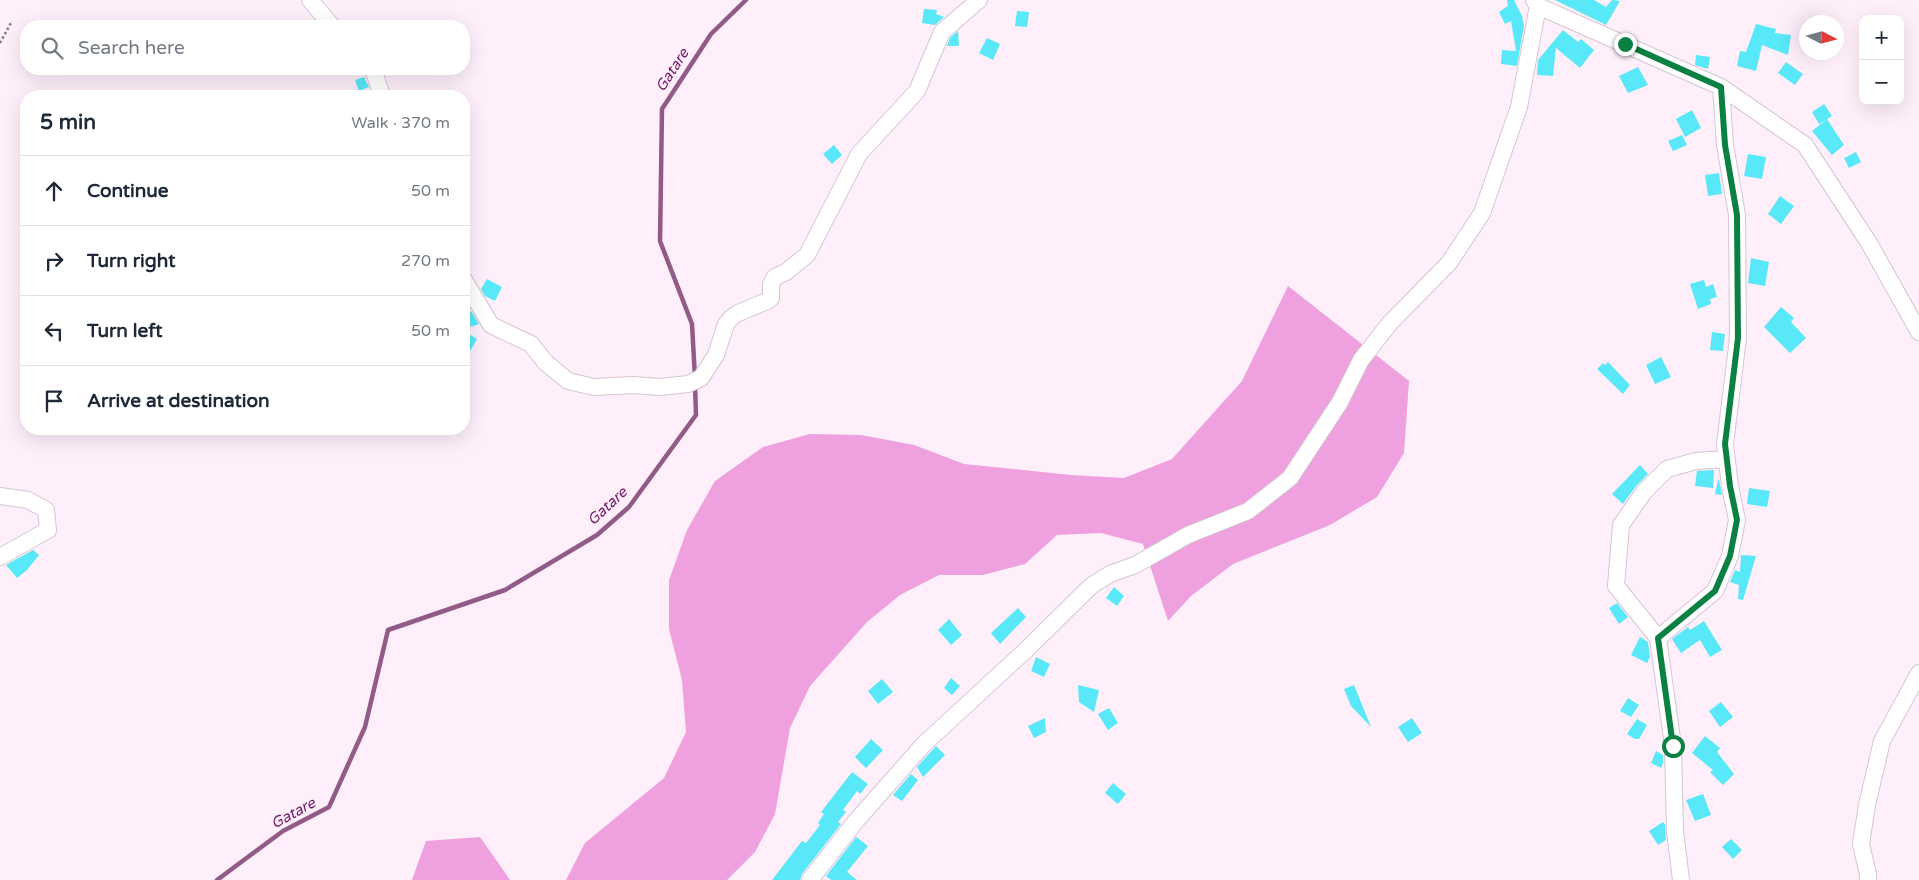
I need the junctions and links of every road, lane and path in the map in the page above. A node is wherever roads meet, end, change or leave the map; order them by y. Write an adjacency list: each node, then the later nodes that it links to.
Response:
1 (310, 0): 4 (street)
2 (979, 0): 10 (street)
3 (1536, 3): 8 (street); 17 (street)
4 (327, 20)
5 (12, 21): 6 (path)
6 (0, 42)
7 (375, 75): 9 (street)
8 (1721, 87): 11 (street); 12 (street)
9 (380, 90)
10 (470, 290)
11 (1919, 332)
12 (1726, 459): 15 (street); 15 (street)
13 (0, 496): 14 (street)
14 (0, 557)
15 (1658, 638): 18 (street)
16 (1919, 673): 19 (street)
17 (810, 880)
18 (1681, 880)
19 (1868, 880)

